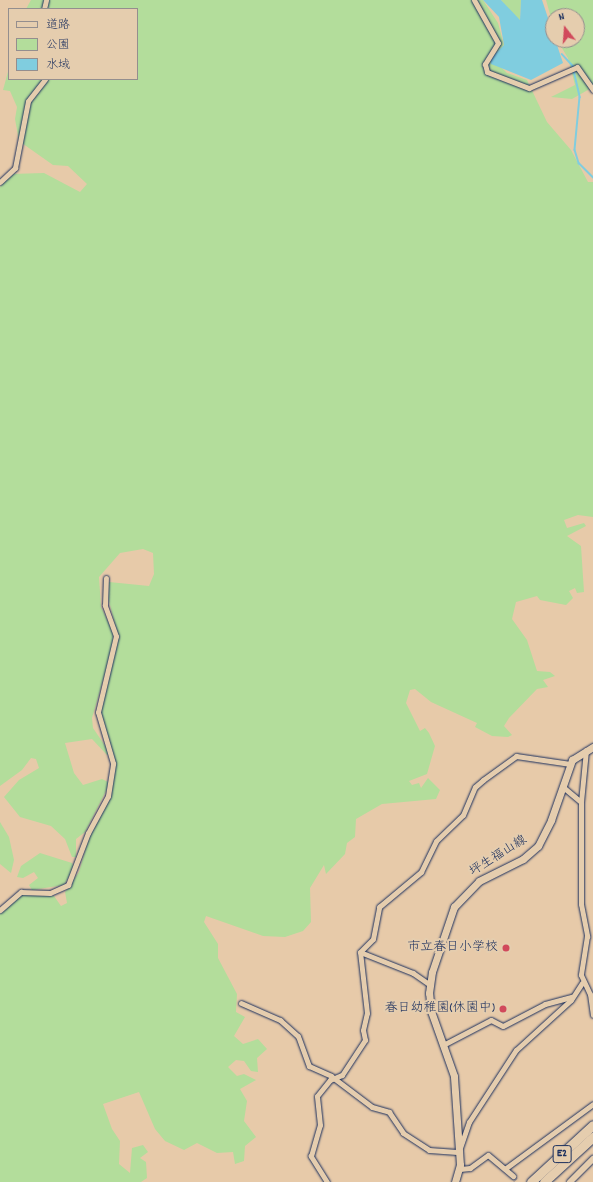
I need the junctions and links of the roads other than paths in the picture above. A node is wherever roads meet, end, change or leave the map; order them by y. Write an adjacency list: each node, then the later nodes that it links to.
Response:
1 (474, 0): 3 (street)
2 (45, 80): 4 (street)
3 (593, 90)
4 (0, 182)
5 (106, 578): 10 (street)
6 (589, 748): 7 (main road, 坪生福山線); 9 (street)
7 (570, 764): 8 (main road, 坪生福山線); 11 (street)
8 (563, 787): 9 (street); 13 (main road, 坪生福山線)
9 (581, 802): 12 (street)
10 (0, 910)
11 (360, 952): 13 (street); 18 (street)
12 (582, 983): 14 (street); 16 (street)
13 (430, 986): 17 (main road, 坪生福山線)
14 (572, 997): 17 (street); 24 (street)
15 (241, 1003): 18 (street)
16 (593, 1015)
17 (443, 1045): 22 (main road, 坪生福山線)
18 (336, 1080): 22 (street); 28 (street)
19 (593, 1104): 25 (street)
20 (593, 1125): 30 (highway, E2)
21 (593, 1137): 31 (highway, E2)
22 (457, 1152): 24 (main road, 坪生福山線)
23 (593, 1159): 32 (street)
24 (458, 1160): 26 (main road, 坪生福山線)
25 (506, 1168): 26 (street); 27 (street)
26 (460, 1169): 29 (main road)
27 (513, 1176)
28 (327, 1182)
29 (455, 1182)
30 (531, 1182)
31 (544, 1182)
32 (570, 1182)

